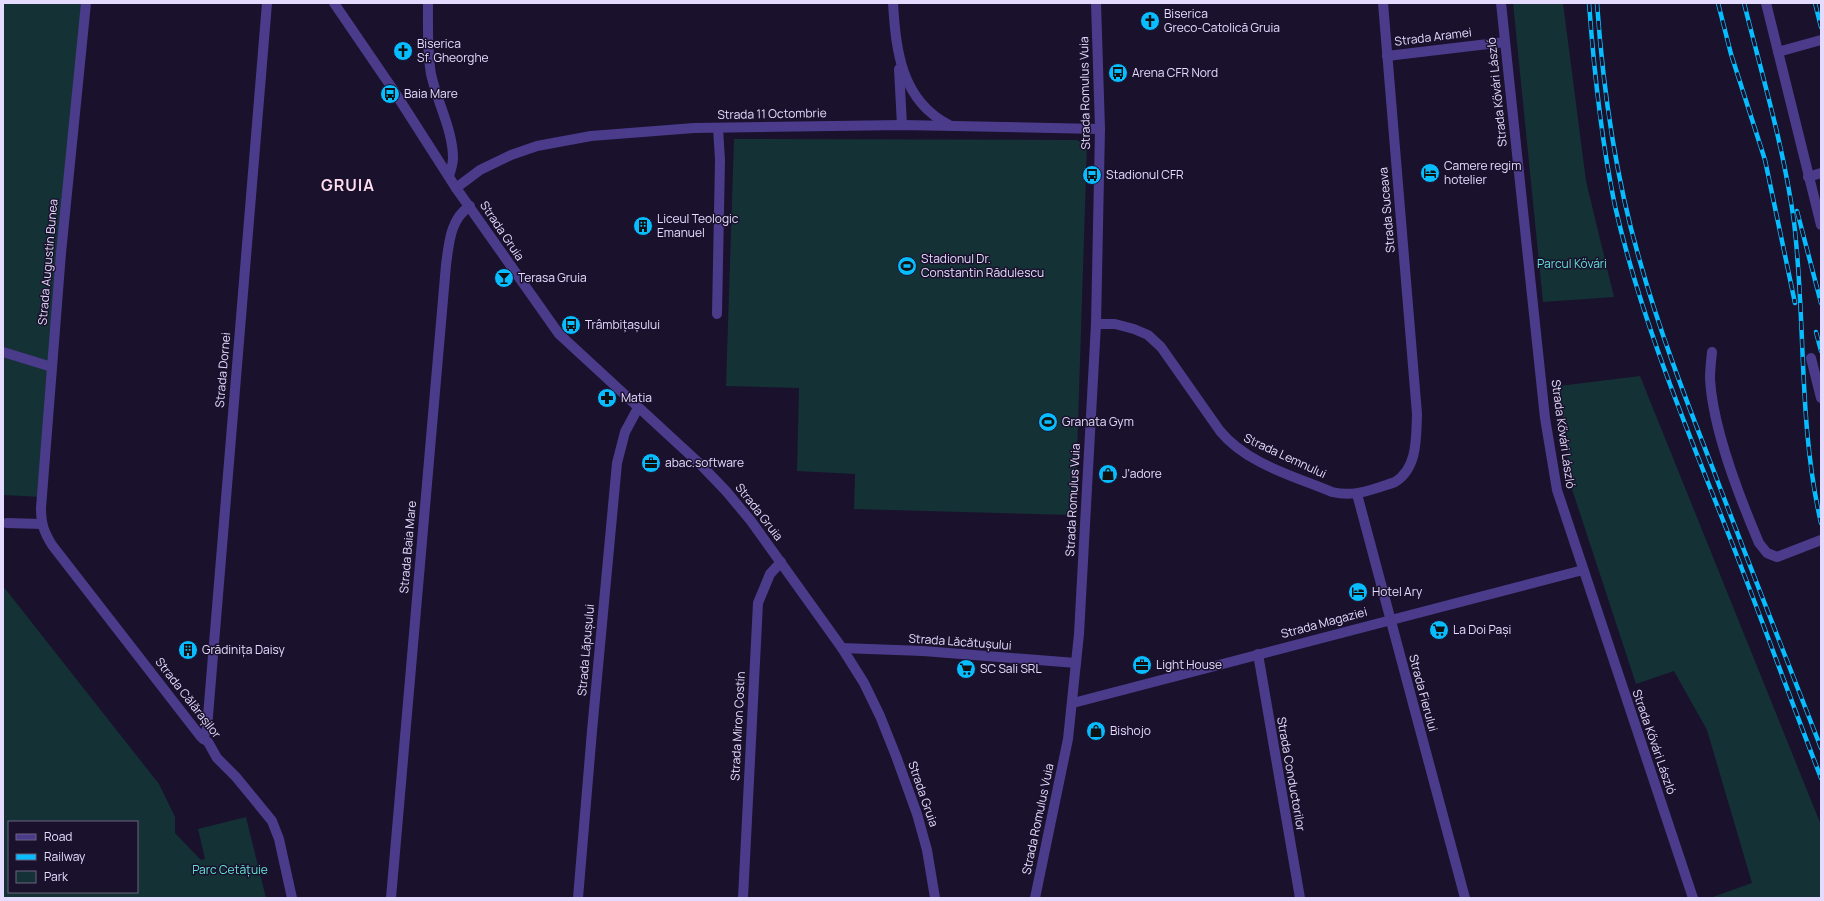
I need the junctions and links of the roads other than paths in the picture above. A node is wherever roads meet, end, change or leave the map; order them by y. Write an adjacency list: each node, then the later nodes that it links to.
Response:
1 (86, 3): 30 (street, Strada Augustin Bunea)
2 (267, 3): 45 (street, Strada Dornei)
3 (334, 3): 20 (street, Strada Gruia)
4 (428, 3): 20 (street)
5 (893, 3): 14 (street)
6 (1096, 3): 18 (street, Strada Romulus Vuia)
7 (1383, 3): 13 (street, Strada Suceava)
8 (1501, 3): 11 (street, Strada Kővári László)
9 (1766, 3): 12 (street)
10 (1821, 40): 12 (street)
11 (1505, 42): 13 (street, Strada Aramei); 39 (street, Strada Kővári László)
12 (1778, 52): 21 (street)
13 (1387, 56): 33 (street, Strada Suceava)
14 (898, 57): 15 (street); 16 (street)
15 (902, 125): 16 (street, Strada 11 Octombrie); 17 (street, Strada 11 Octombrie)
16 (952, 127): 18 (street, Strada 11 Octombrie)
17 (718, 128): 22 (street, Strada 11 Octombrie); 25 (street)
18 (1100, 129): 26 (street, Strada Romulus Vuia)
19 (1821, 173): 21 (street)
20 (449, 176): 22 (street, Strada Gruia)
21 (1808, 176): 24 (street)
22 (456, 188): 23 (street, Strada Gruia)
23 (470, 206): 32 (street, Strada Gruia); 47 (street, Strada Baia Mare)
24 (1821, 225)
25 (717, 314)
26 (1096, 324): 34 (street, Strada Lemnului); 43 (street, Strada Romulus Vuia)
27 (3, 352): 30 (street)
28 (1712, 352): 37 (street)
29 (1812, 358): 31 (street)
30 (52, 366): 36 (street, Strada Augustin Bunea)
31 (1821, 398)
32 (638, 408): 38 (street, Strada Gruia); 48 (street, Strada Lăpușului)
33 (1417, 414): 34 (street, Strada Lemnului)
34 (1358, 494): 40 (street, Strada Fierului)
35 (7, 523): 36 (street)
36 (42, 524): 45 (street, Strada Călărașilor)
37 (1821, 540)
38 (781, 562): 41 (street, Strada Gruia); 49 (street, Strada Miron Costin)
39 (1583, 570): 40 (street, Strada Magaziei); 54 (street, Strada Kővári László)
40 (1390, 620): 42 (street, Strada Magaziei); 53 (street, Strada Fierului)
41 (842, 648): 43 (street, Strada Lăcătușului); 50 (street, Strada Gruia)
42 (1258, 654): 44 (street, Strada Magaziei); 52 (street, Strada Conductorilor)
43 (1076, 663): 44 (street, Strada Romulus Vuia)
44 (1073, 703): 51 (street, Strada Romulus Vuia)
45 (203, 739): 46 (street, Strada Călărașilor)
46 (292, 898)
47 (391, 898)
48 (578, 898)
49 (743, 898)
50 (935, 898)
51 (1035, 898)
52 (1300, 898)
53 (1465, 898)
54 (1693, 898)

